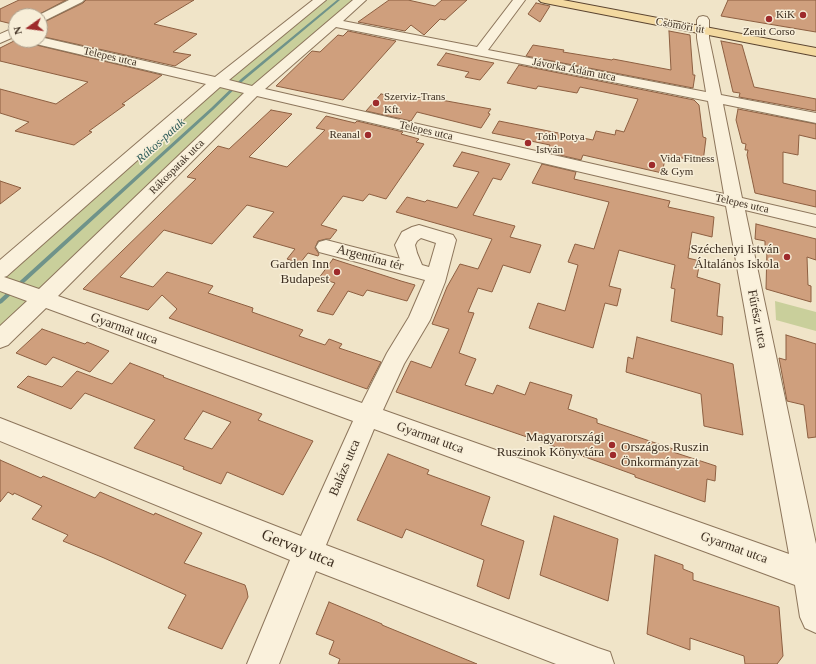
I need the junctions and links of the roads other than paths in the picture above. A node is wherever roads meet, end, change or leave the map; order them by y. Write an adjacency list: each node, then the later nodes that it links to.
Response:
1 (78, 0): 7 (street)
2 (320, 0): 14 (street)
3 (360, 0): 8 (street, Rákospatak utca)
4 (519, 0): 12 (street)
5 (545, 0): 9 (main road, Csömöri út)
6 (598, 0): 9 (main road, Csömöri út)
7 (48, 15)
8 (333, 23): 12 (street, Jávorka Ádám utca); 15 (street, Rákospatak utca)
9 (703, 25): 10 (main road, Csömöri út); 13 (main road, Csömöri út); 16 (street, Fűrész utca)
10 (816, 41)
11 (48, 43): 14 (street, Telepes utca)
12 (480, 52): 16 (street, Jávorka Ádám utca)
13 (816, 52)
14 (221, 83): 15 (street, Telepes utca); 21 (street)
15 (249, 90): 18 (street, Telepes utca); 24 (street, Rákospatak utca)
16 (714, 98): 17 (street, Jávorka Ádám utca); 18 (street, Fűrész utca)
17 (816, 118)
18 (734, 202): 19 (street, Telepes utca); 29 (street, Fűrész utca)
19 (816, 221)
20 (326, 247): 22 (street, Argentína tér)
21 (0, 270)
22 (425, 273): 26 (street, Balázs utca)
23 (0, 283): 24 (street, Gyarmat utca)
24 (42, 300): 25 (street, Rákospatak utca); 26 (street, Gyarmat utca)
25 (0, 339)
26 (368, 415): 28 (street, Balázs utca); 29 (street, Gyarmat utca)
27 (0, 429): 28 (street, Gervay utca)
28 (308, 553): 31 (street, Balázs utca); 32 (street, Gervay utca)
29 (812, 576): 30 (street, Fűrész utca)
30 (816, 617)
31 (263, 664)
32 (598, 664)

